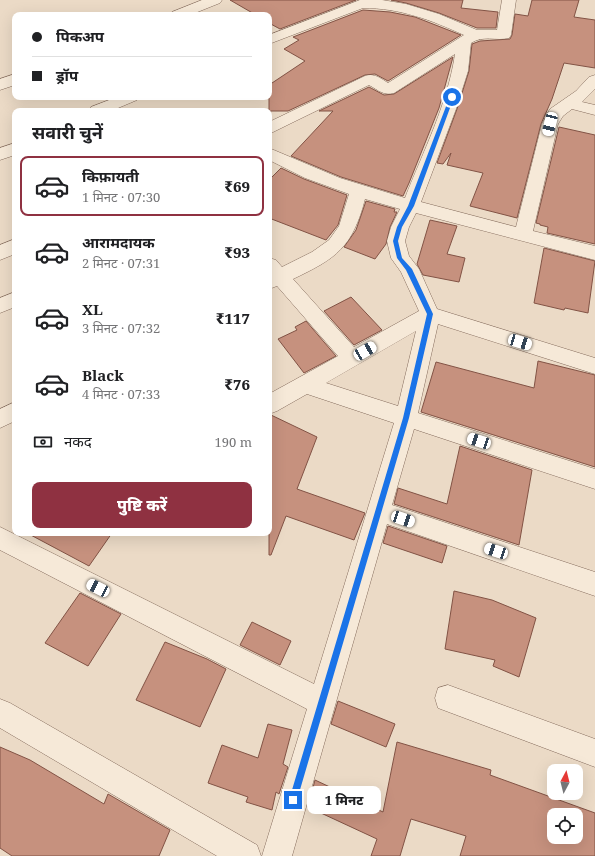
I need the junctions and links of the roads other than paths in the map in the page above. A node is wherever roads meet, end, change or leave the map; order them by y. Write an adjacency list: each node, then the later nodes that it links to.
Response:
1 (215, 0): 4 (street)
2 (509, 0): 5 (street)
3 (417, 5): 5 (street); 6 (street)
4 (185, 12)
5 (469, 37): 14 (street); 19 (street)
6 (272, 39)
7 (12, 80): 9 (street)
8 (595, 80): 11 (street)
9 (0, 85)
10 (124, 100): 12 (street)
11 (570, 104): 13 (street); 20 (street)
12 (104, 108)
13 (595, 110)
14 (272, 128)
15 (12, 149): 16 (street)
16 (0, 155)
17 (272, 155): 18 (street)
18 (359, 191): 19 (street); 24 (street)
19 (411, 206): 20 (street); 27 (street)
20 (523, 235): 23 (street)
21 (12, 247): 22 (street)
22 (0, 252)
23 (595, 253)
24 (272, 275): 28 (street)
25 (12, 300): 26 (street)
26 (0, 306)
27 (430, 314): 28 (street); 29 (street); 33 (street)
28 (352, 358): 30 (street)
29 (595, 366)
30 (305, 385): 31 (street); 33 (street)
31 (272, 403)
32 (12, 413): 34 (street)
33 (406, 418): 35 (street); 36 (street)
34 (0, 419)
35 (595, 479)
36 (378, 511): 39 (street); 41 (street)
37 (12, 531): 38 (street)
38 (0, 538): 41 (street)
39 (595, 584)
40 (448, 698): 43 (street)
41 (322, 702): 45 (street)
42 (0, 713): 44 (street)
43 (595, 753)
44 (246, 856)
45 (276, 856)

